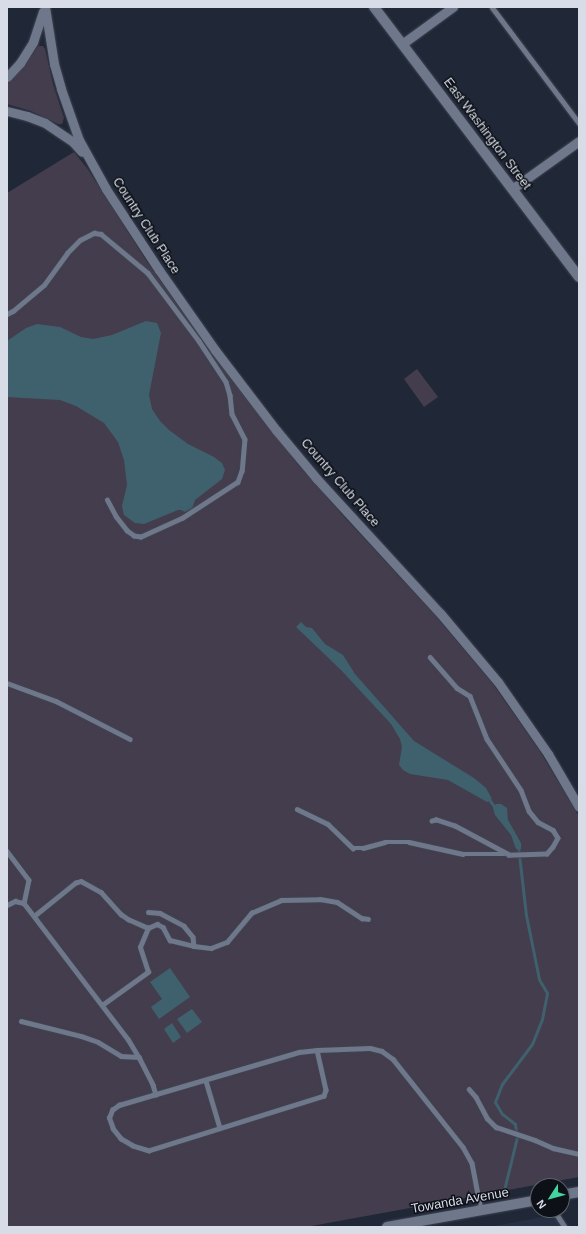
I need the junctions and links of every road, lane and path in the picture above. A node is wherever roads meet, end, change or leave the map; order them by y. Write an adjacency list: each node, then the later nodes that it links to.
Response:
1 (45, 7): 6 (street, Country Club Place); 10 (street, Country Club Place)
2 (374, 7): 5 (main road, East Washington Street)
3 (454, 7): 5 (street)
4 (492, 7): 8 (lane)
5 (402, 44): 11 (main road, East Washington Street)
6 (7, 77)
7 (7, 111): 10 (street, Country Club Place)
8 (579, 123)
9 (579, 141): 11 (street)
10 (93, 168): 18 (street, Country Club Place)
11 (512, 189): 12 (main road, East Washington Street)
12 (579, 277)
13 (7, 314): 14 (lane)
14 (108, 500)
15 (430, 657): 22 (lane)
16 (7, 683): 17 (lane)
17 (130, 739)
18 (579, 807)
19 (297, 809): 22 (lane)
20 (432, 821): 22 (lane)
21 (7, 851): 23 (lane)
22 (508, 854)
23 (24, 902): 24 (lane); 26 (lane)
24 (7, 905)
25 (148, 912): 29 (lane)
26 (34, 916): 28 (lane); 30 (lane)
27 (368, 919): 29 (lane)
28 (148, 928): 29 (lane); 30 (lane)
29 (194, 946)
30 (102, 1005): 33 (lane)
31 (21, 1021): 33 (lane)
32 (317, 1050): 34 (lane); 37 (lane); 40 (lane)
33 (139, 1057): 36 (lane)
34 (206, 1081): 36 (lane); 37 (lane)
35 (469, 1088): 38 (lane)
36 (156, 1095): 37 (lane)
37 (220, 1128)
38 (579, 1154)
39 (530, 1201): 40 (main road, Towanda Avenue)
40 (481, 1210): 42 (main road, Towanda Avenue)
41 (559, 1218): 43 (lane)
42 (387, 1227)
43 (565, 1227)

